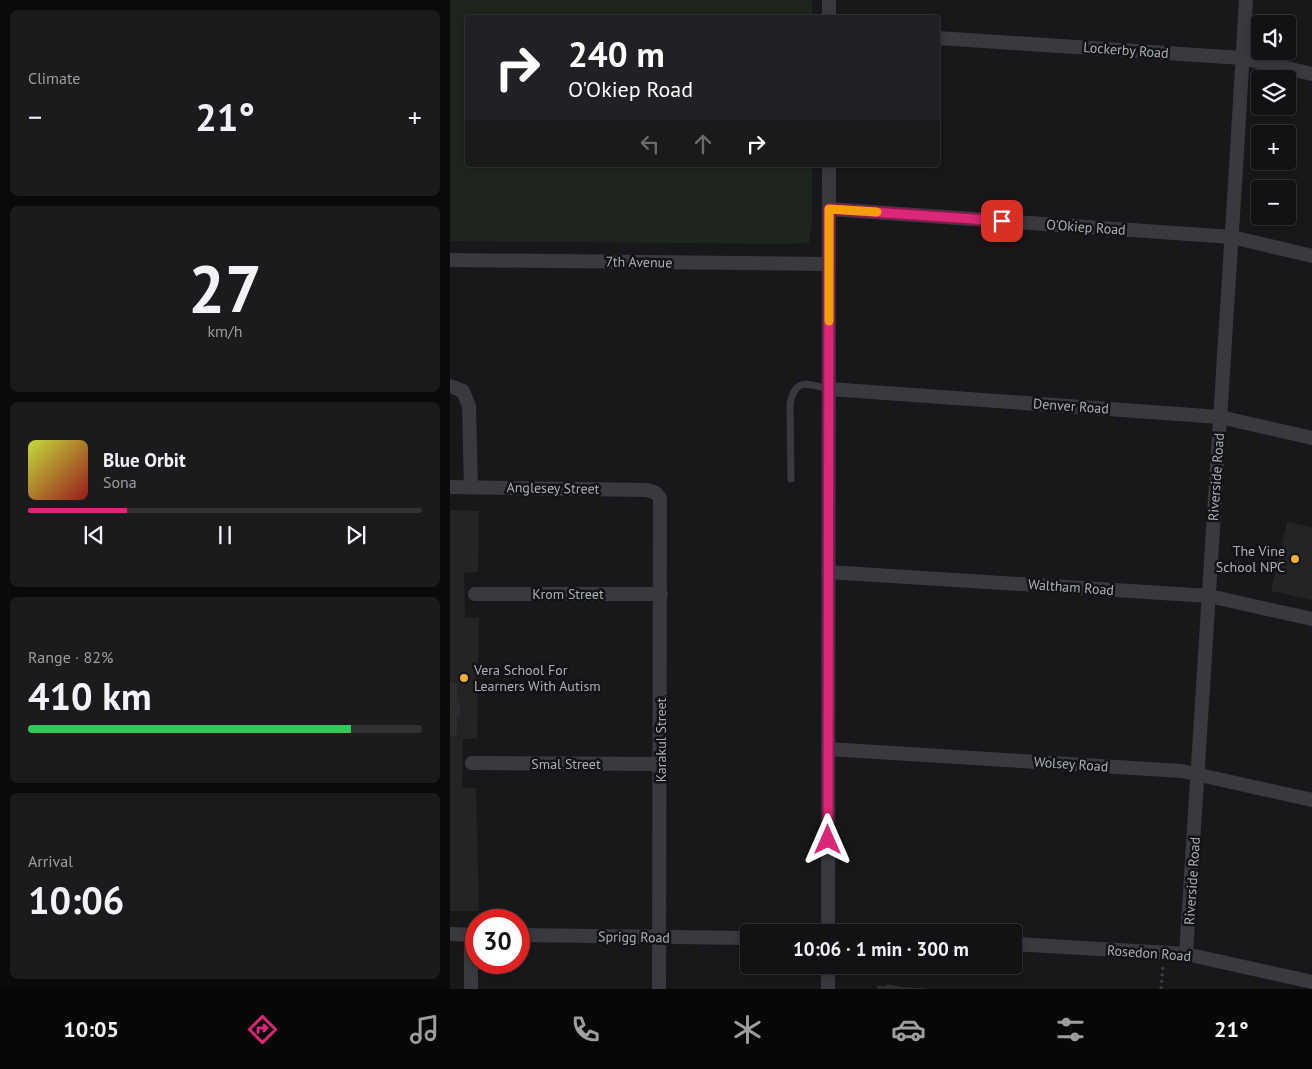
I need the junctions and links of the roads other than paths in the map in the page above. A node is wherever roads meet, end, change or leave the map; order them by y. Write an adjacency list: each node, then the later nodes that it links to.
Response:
1 (829, 0): 3 (street)
2 (1246, 0): 5 (street, Riverside Road)
3 (829, 15)
4 (940, 38): 5 (street, Lockerby Road)
5 (1242, 58): 6 (street, Lockerby Road); 9 (street, Riverside Road)
6 (1312, 74)
7 (829, 167): 8 (street)
8 (829, 209): 9 (street, O'Okiep Road); 12 (street)
9 (1232, 238): 10 (street, O'Okiep Road); 15 (street, Riverside Road)
10 (1312, 256)
11 (450, 260): 12 (street, 7th Avenue)
12 (829, 264): 14 (street)
13 (450, 386): 19 (street)
14 (829, 389): 15 (street, Denver Road); 17 (lane); 21 (street)
15 (1220, 417): 16 (street, Denver Road); 24 (street, Riverside Road)
16 (1312, 438)
17 (792, 479)
18 (450, 487): 19 (street, Anglesey Street)
19 (471, 487): 20 (street, Anglesey Street)
20 (656, 493): 23 (street, Karakul Street)
21 (828, 572): 24 (street, Waltham Road); 26 (street)
22 (475, 594): 23 (street, Krom Street)
23 (661, 594): 28 (street, Karakul Street)
24 (1209, 596): 25 (street, Waltham Road); 29 (street, Riverside Road)
25 (1312, 619)
26 (828, 749): 29 (street, Wolsey Road); 31 (street)
27 (472, 763): 28 (street, Smal Street)
28 (660, 764): 35 (street, Karakul Street)
29 (1200, 774): 30 (street, Wolsey Road); 38 (street, Riverside Road)
30 (1312, 800)
31 (828, 924)
32 (450, 934): 33 (street)
33 (465, 935)
34 (530, 935): 35 (street, Sprigg Road)
35 (660, 937): 36 (street, Sprigg Road); 43 (street, Karakul Street)
36 (740, 938)
37 (1022, 944): 38 (street, Rosedon Road)
38 (1186, 954): 41 (street, Rosedon Road)
39 (472, 974): 42 (street)
40 (828, 974): 44 (street)
41 (1312, 982)
42 (471, 989)
43 (659, 989)
44 (828, 989)

